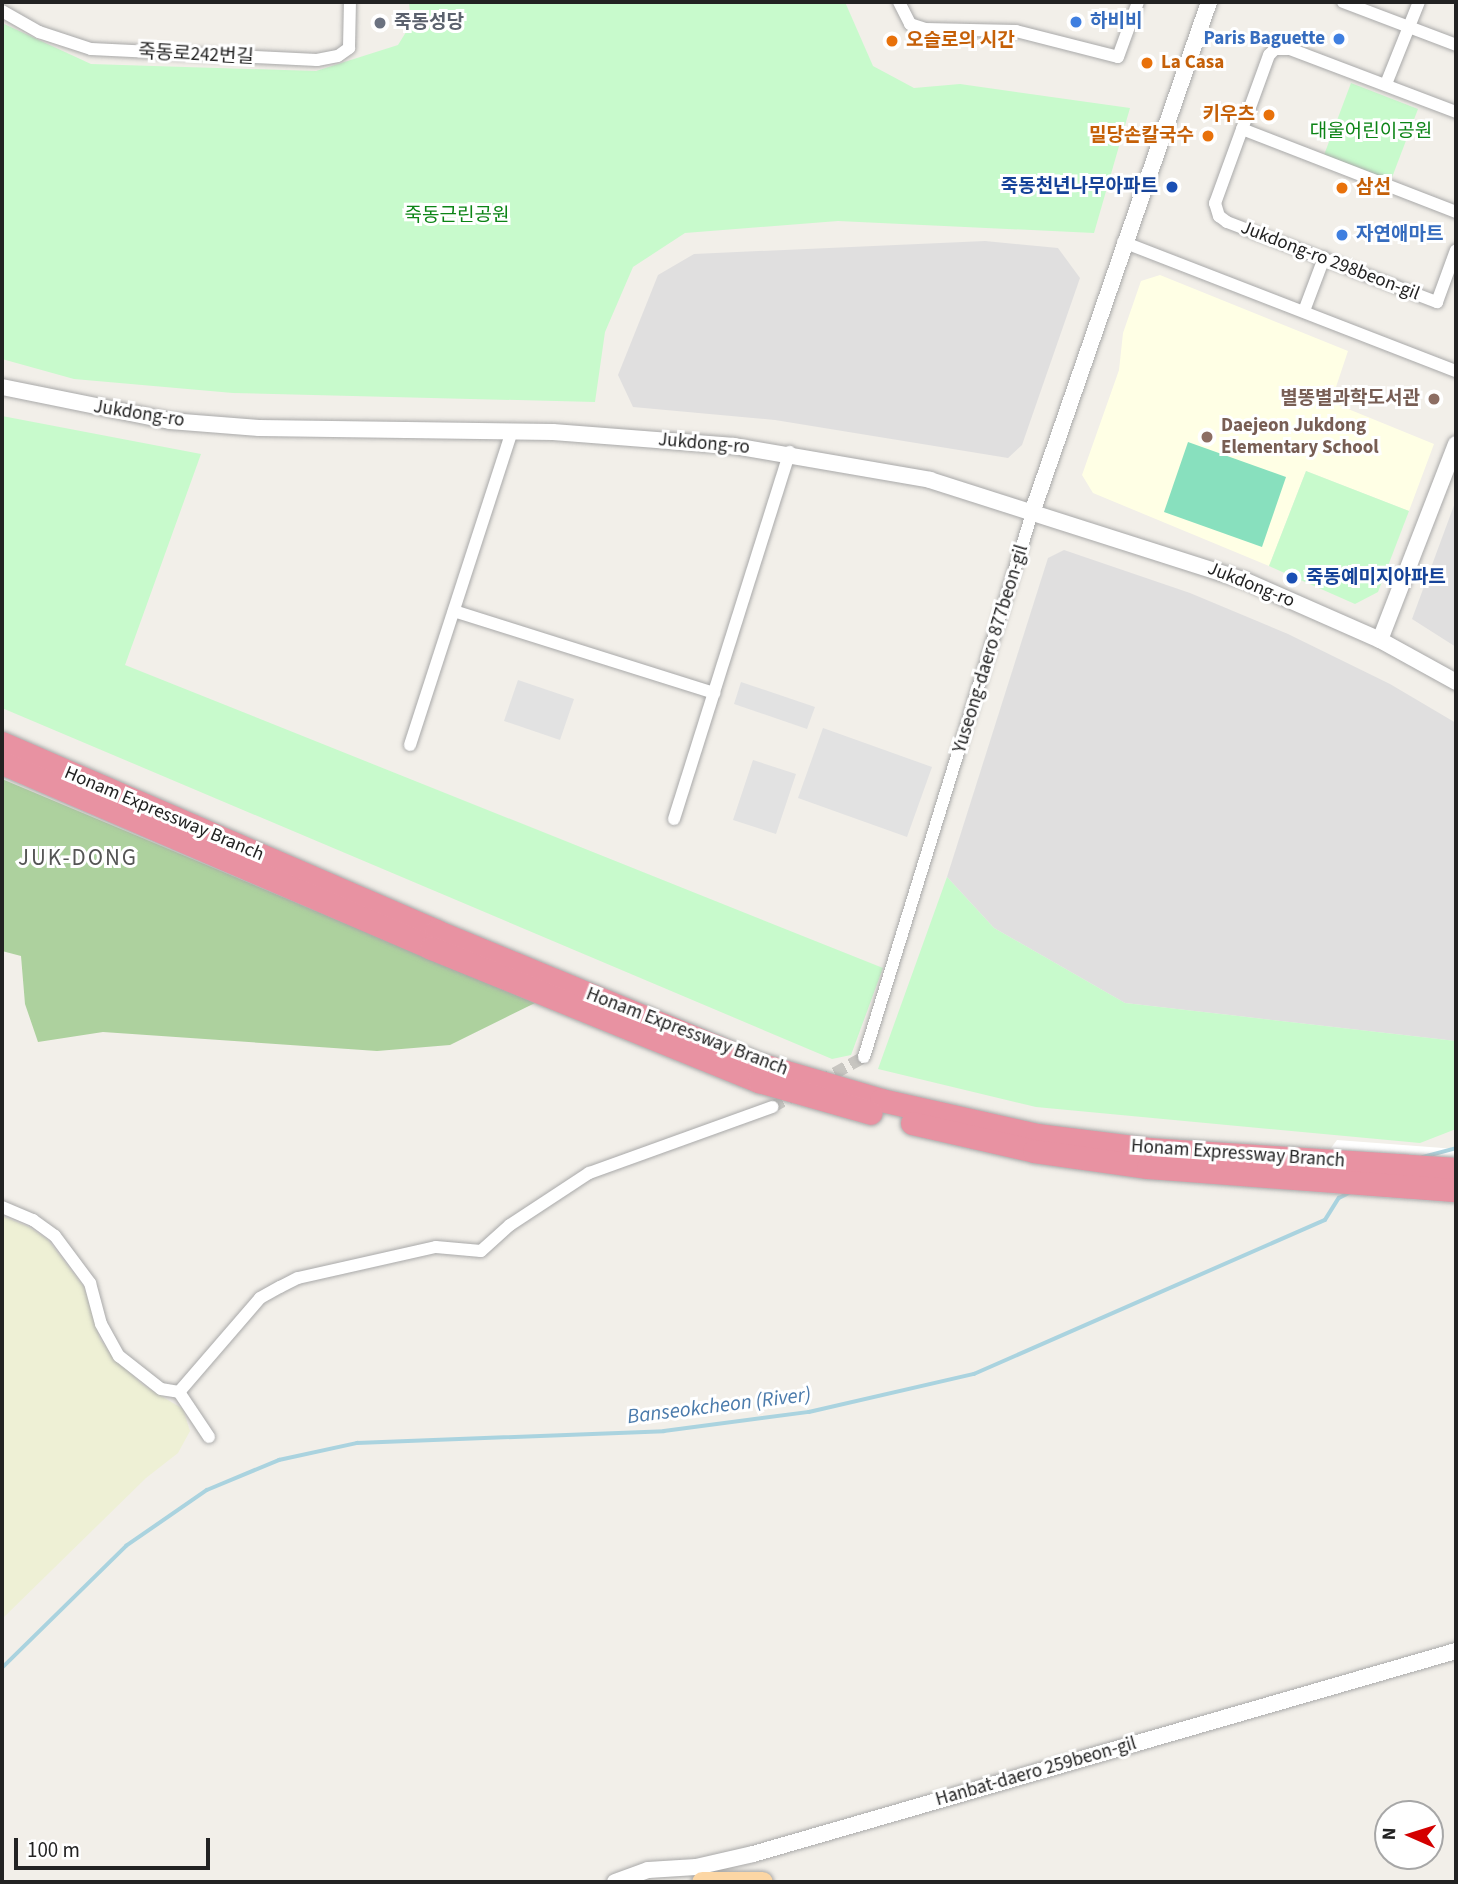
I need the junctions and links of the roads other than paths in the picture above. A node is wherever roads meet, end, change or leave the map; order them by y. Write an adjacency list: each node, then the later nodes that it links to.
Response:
1 (350, 2): 7 (street, 죽동로242번길)
2 (899, 2): 3 (street)
3 (1138, 2)
4 (1209, 2): 14 (street, Yuseong-daero 877beon-gil)
5 (1343, 2): 8 (street)
6 (1419, 2): 8 (street)
7 (2, 11)
8 (1409, 26): 9 (street); 10 (street)
9 (1456, 45)
10 (1387, 84): 11 (street, Jukdong-ro 298beon-gil); 12 (street, Jukdong-ro 298beon-gil)
11 (1456, 112)
12 (1242, 129): 13 (street); 16 (street, Jukdong-ro 298beon-gil)
13 (1456, 212)
14 (1124, 242): 17 (street); 23 (street, Yuseong-daero 877beon-gil)
15 (1456, 250): 16 (street, Jukdong-ro 298beon-gil)
16 (1324, 258): 17 (street)
17 (1304, 311): 18 (street)
18 (1456, 371)
19 (2, 387): 20 (street, Jukdong-ro)
20 (512, 430): 22 (street, Jukdong-ro); 24 (street)
21 (1456, 444): 25 (street)
22 (790, 452): 23 (street, Jukdong-ro); 27 (street)
23 (1033, 510): 25 (street, Jukdong-ro); 32 (street, Yuseong-daero 877beon-gil)
24 (454, 611): 27 (street); 29 (street)
25 (1380, 640): 26 (street, Jukdong-ro)
26 (1456, 682)
27 (714, 693): 31 (street)
28 (2, 743): 34 (highway, Honam Expressway Branch)
29 (410, 745)
30 (2, 763): 34 (highway, Honam Expressway Branch)
31 (674, 819)
32 (864, 1057)
33 (772, 1107): 38 (street)
34 (1316, 1169): 35 (highway, Honam Expressway Branch); 36 (highway, Honam Expressway Branch)
35 (1456, 1169)
36 (1456, 1190)
37 (2, 1208): 38 (street)
38 (178, 1392): 39 (street)
39 (209, 1437)
40 (1456, 1651): 41 (street, Hanbat-daero 259beon-gil)
41 (615, 1882)
42 (702, 1882): 43 (main road)
43 (762, 1882)

